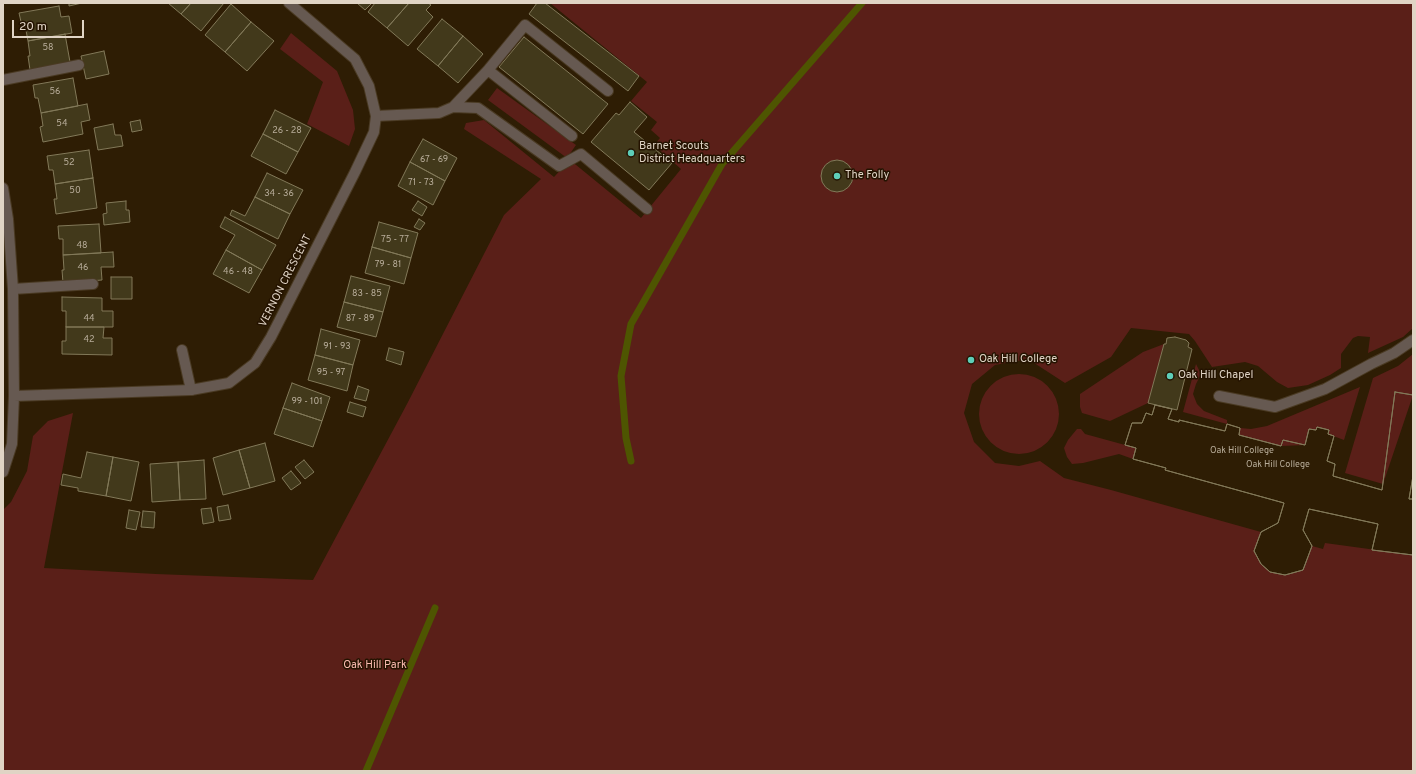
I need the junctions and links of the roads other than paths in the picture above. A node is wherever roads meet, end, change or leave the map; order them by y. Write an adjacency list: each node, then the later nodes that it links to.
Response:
1 (289, 3): 7 (street, VERNON CRESCENT)
2 (79, 66): 4 (street)
3 (488, 70): 5 (street); 6 (street); 8 (street)
4 (3, 80)
5 (608, 91)
6 (454, 107): 7 (street); 10 (street)
7 (376, 116): 15 (street, VERNON CRESCENT)
8 (572, 136)
9 (3, 188): 12 (street)
10 (647, 209)
11 (93, 284): 12 (street)
12 (13, 289): 16 (street)
13 (1413, 340): 17 (street)
14 (182, 350): 15 (street)
15 (190, 390): 16 (street, VERNON CRESCENT)
16 (14, 396): 18 (street)
17 (1219, 396)
18 (3, 472)

